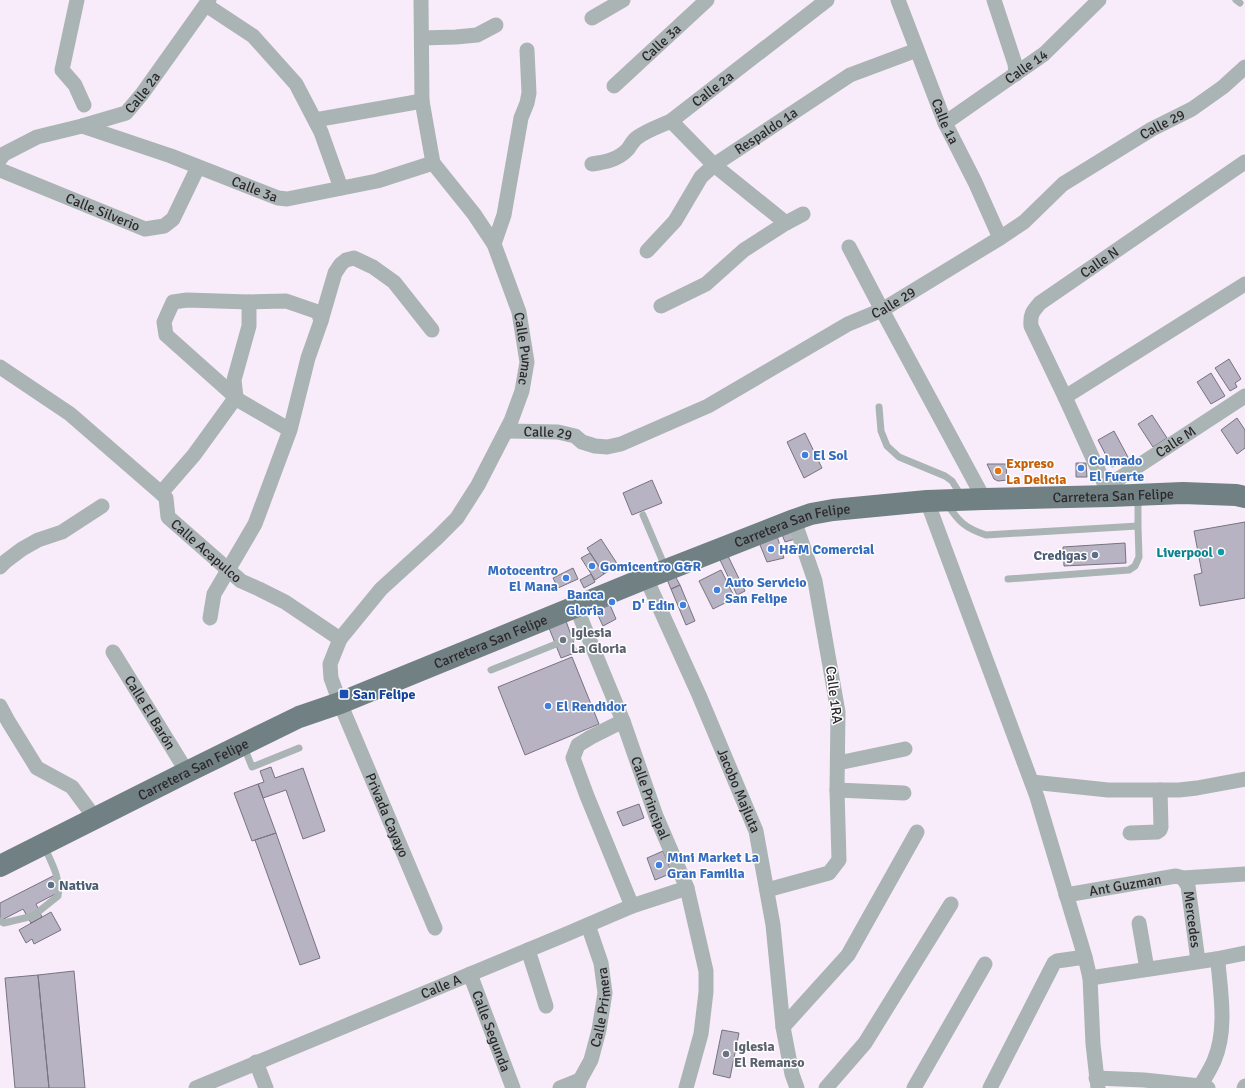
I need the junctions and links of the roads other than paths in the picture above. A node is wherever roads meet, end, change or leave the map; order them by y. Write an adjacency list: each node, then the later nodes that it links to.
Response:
1 (77, 0): 19 (street)
2 (421, 0): 12 (street, Calle Pumac)
3 (623, 0): 10 (street)
4 (708, 0): 17 (street, Calle 3a)
5 (828, 0): 21 (street, Calle 2a)
6 (898, 0): 14 (street, Calle 1a)
7 (994, 0): 16 (street)
8 (1099, 0): 16 (street, Calle 14)
9 (208, 3): 20 (street); 23 (street, Calle 2a)
10 (592, 18)
11 (496, 25): 12 (street)
12 (422, 38): 18 (street, Calle Pumac)
13 (527, 50): 35 (street)
14 (917, 50): 22 (street, Calle 1a); 28 (street, Respaldo 1a)
15 (1245, 66): 34 (street, Calle 29)
16 (1016, 74): 22 (street, Calle 14)
17 (614, 86)
18 (422, 101): 20 (street); 26 (street, Calle Pumac)
19 (84, 105)
20 (315, 120): 31 (street)
21 (671, 122): 27 (street, Calle 2a); 28 (street)
22 (945, 123): 34 (street, Calle 1a)
23 (82, 126): 24 (street, Calle 2a); 29 (street, Calle 3a)
24 (0, 160)
25 (1245, 162): 47 (street, Calle N)
26 (433, 163): 31 (street, Calle 3a); 35 (street, Calle Pumac)
27 (592, 164)
28 (714, 165): 33 (street); 37 (street, Respaldo 1a)
29 (198, 167): 30 (street, Calle Silverio); 31 (street, Calle 3a)
30 (0, 170)
31 (342, 188)
32 (803, 214): 33 (street)
33 (786, 223): 40 (street)
34 (1000, 238): 41 (street, Calle 29)
35 (494, 244): 50 (street, Calle Pumac)
36 (849, 246): 41 (street)
37 (647, 251)
38 (1245, 284): 47 (street)
39 (249, 302): 42 (street); 46 (street); 46 (street)
40 (661, 306)
41 (882, 310): 50 (street, Calle 29); 55 (street)
42 (321, 320): 43 (street); 49 (street)
43 (432, 330)
44 (0, 367): 52 (street, Calle Acapulco)
45 (1245, 396): 51 (street, Calle M)
46 (236, 397): 49 (street); 52 (street)
47 (1065, 397): 51 (street, Calle N)
48 (879, 407): 55 (lane)
49 (290, 430): 61 (street)
50 (506, 431): 68 (street, Calle Pumac)
51 (1108, 492): 53 (main road, Carretera San Felipe); 55 (main road, Carretera San Felipe)
52 (160, 494): 61 (street, Calle Acapulco)
53 (1138, 494): 54 (main road, Carretera San Felipe); 59 (lane)
54 (1245, 497)
55 (955, 500): 58 (main road, Carretera San Felipe); 59 (lane); 81 (street)
56 (102, 506): 60 (street)
57 (643, 516): 62 (lane)
58 (794, 520): 62 (main road, Carretera San Felipe); 78 (street, Calle 1RA)
59 (1138, 526): 64 (lane)
60 (0, 566)
61 (228, 570): 66 (street); 68 (street, Calle Acapulco)
62 (667, 570): 63 (main road, Carretera San Felipe)
63 (646, 578): 65 (main road, Carretera San Felipe); 93 (street, Jacobo Majluta)
64 (1008, 579)
65 (576, 607): 67 (street, Calle Principal); 71 (main road, Carretera San Felipe)
66 (210, 618)
67 (586, 632): 70 (lane); 74 (street, Calle Principal)
68 (340, 639): 71 (street, Calle Pumac)
69 (114, 652): 79 (street, Calle El Barón)
70 (491, 670)
71 (340, 703): 75 (main road, Carretera San Felipe); 100 (street, Privada Cayayo)
72 (0, 706): 73 (street)
73 (4, 720): 85 (street)
74 (624, 722): 92 (street, Calle Principal); 96 (street)
75 (242, 745): 76 (lane); 79 (main road, Carretera San Felipe)
76 (299, 748)
77 (905, 749): 78 (street)
78 (838, 763): 82 (street, Calle 1RA)
79 (187, 772): 85 (main road, Carretera San Felipe)
80 (1245, 779): 83 (street)
81 (1032, 782): 83 (street); 94 (street)
82 (837, 790): 84 (street); 93 (street, Calle 1RA)
83 (1160, 790): 87 (street)
84 (904, 793)
85 (95, 818): 88 (main road, Carretera San Felipe)
86 (917, 832): 111 (street)
87 (1130, 833)
88 (43, 844): 89 (main road, Carretera San Felipe); 97 (lane)
89 (0, 866)
90 (1245, 874): 91 (street, Ant Guzman)
91 (1183, 878): 94 (street, Ant Guzman); 105 (street, Mercedes)
92 (687, 888): 96 (street, Calle A); 120 (street, Calle Principal)
93 (767, 890): 111 (street, Jacobo Majluta)
94 (1066, 895): 103 (street)
95 (951, 904): 122 (street)
96 (632, 906): 99 (street, Calle A)
97 (0, 921)
98 (1139, 924): 107 (street)
99 (588, 925): 101 (street, Calle A); 114 (street, Calle Primera)
100 (435, 928)
101 (528, 950): 108 (street, Calle A); 110 (street)
102 (1245, 953): 104 (street)
103 (1085, 957): 109 (street); 124 (street)
104 (1216, 959): 105 (street); 115 (street)
105 (1198, 962): 107 (street)
106 (985, 964): 123 (street)
107 (1147, 969): 109 (street)
108 (470, 974): 112 (street, Calle A); 118 (street, Calle Segunda)
109 (1090, 978): 113 (street)
110 (546, 1006)
111 (783, 1027): 121 (street, Jacobo Majluta)
112 (256, 1062): 116 (street, Calle A); 117 (street)
113 (1097, 1083): 115 (street)
114 (579, 1084): 119 (street)
115 (1204, 1087)
116 (196, 1088)
117 (266, 1088)
118 (513, 1088)
119 (560, 1088)
120 (686, 1088)
121 (797, 1088)
122 (826, 1088)
123 (914, 1088)
124 (990, 1088)

